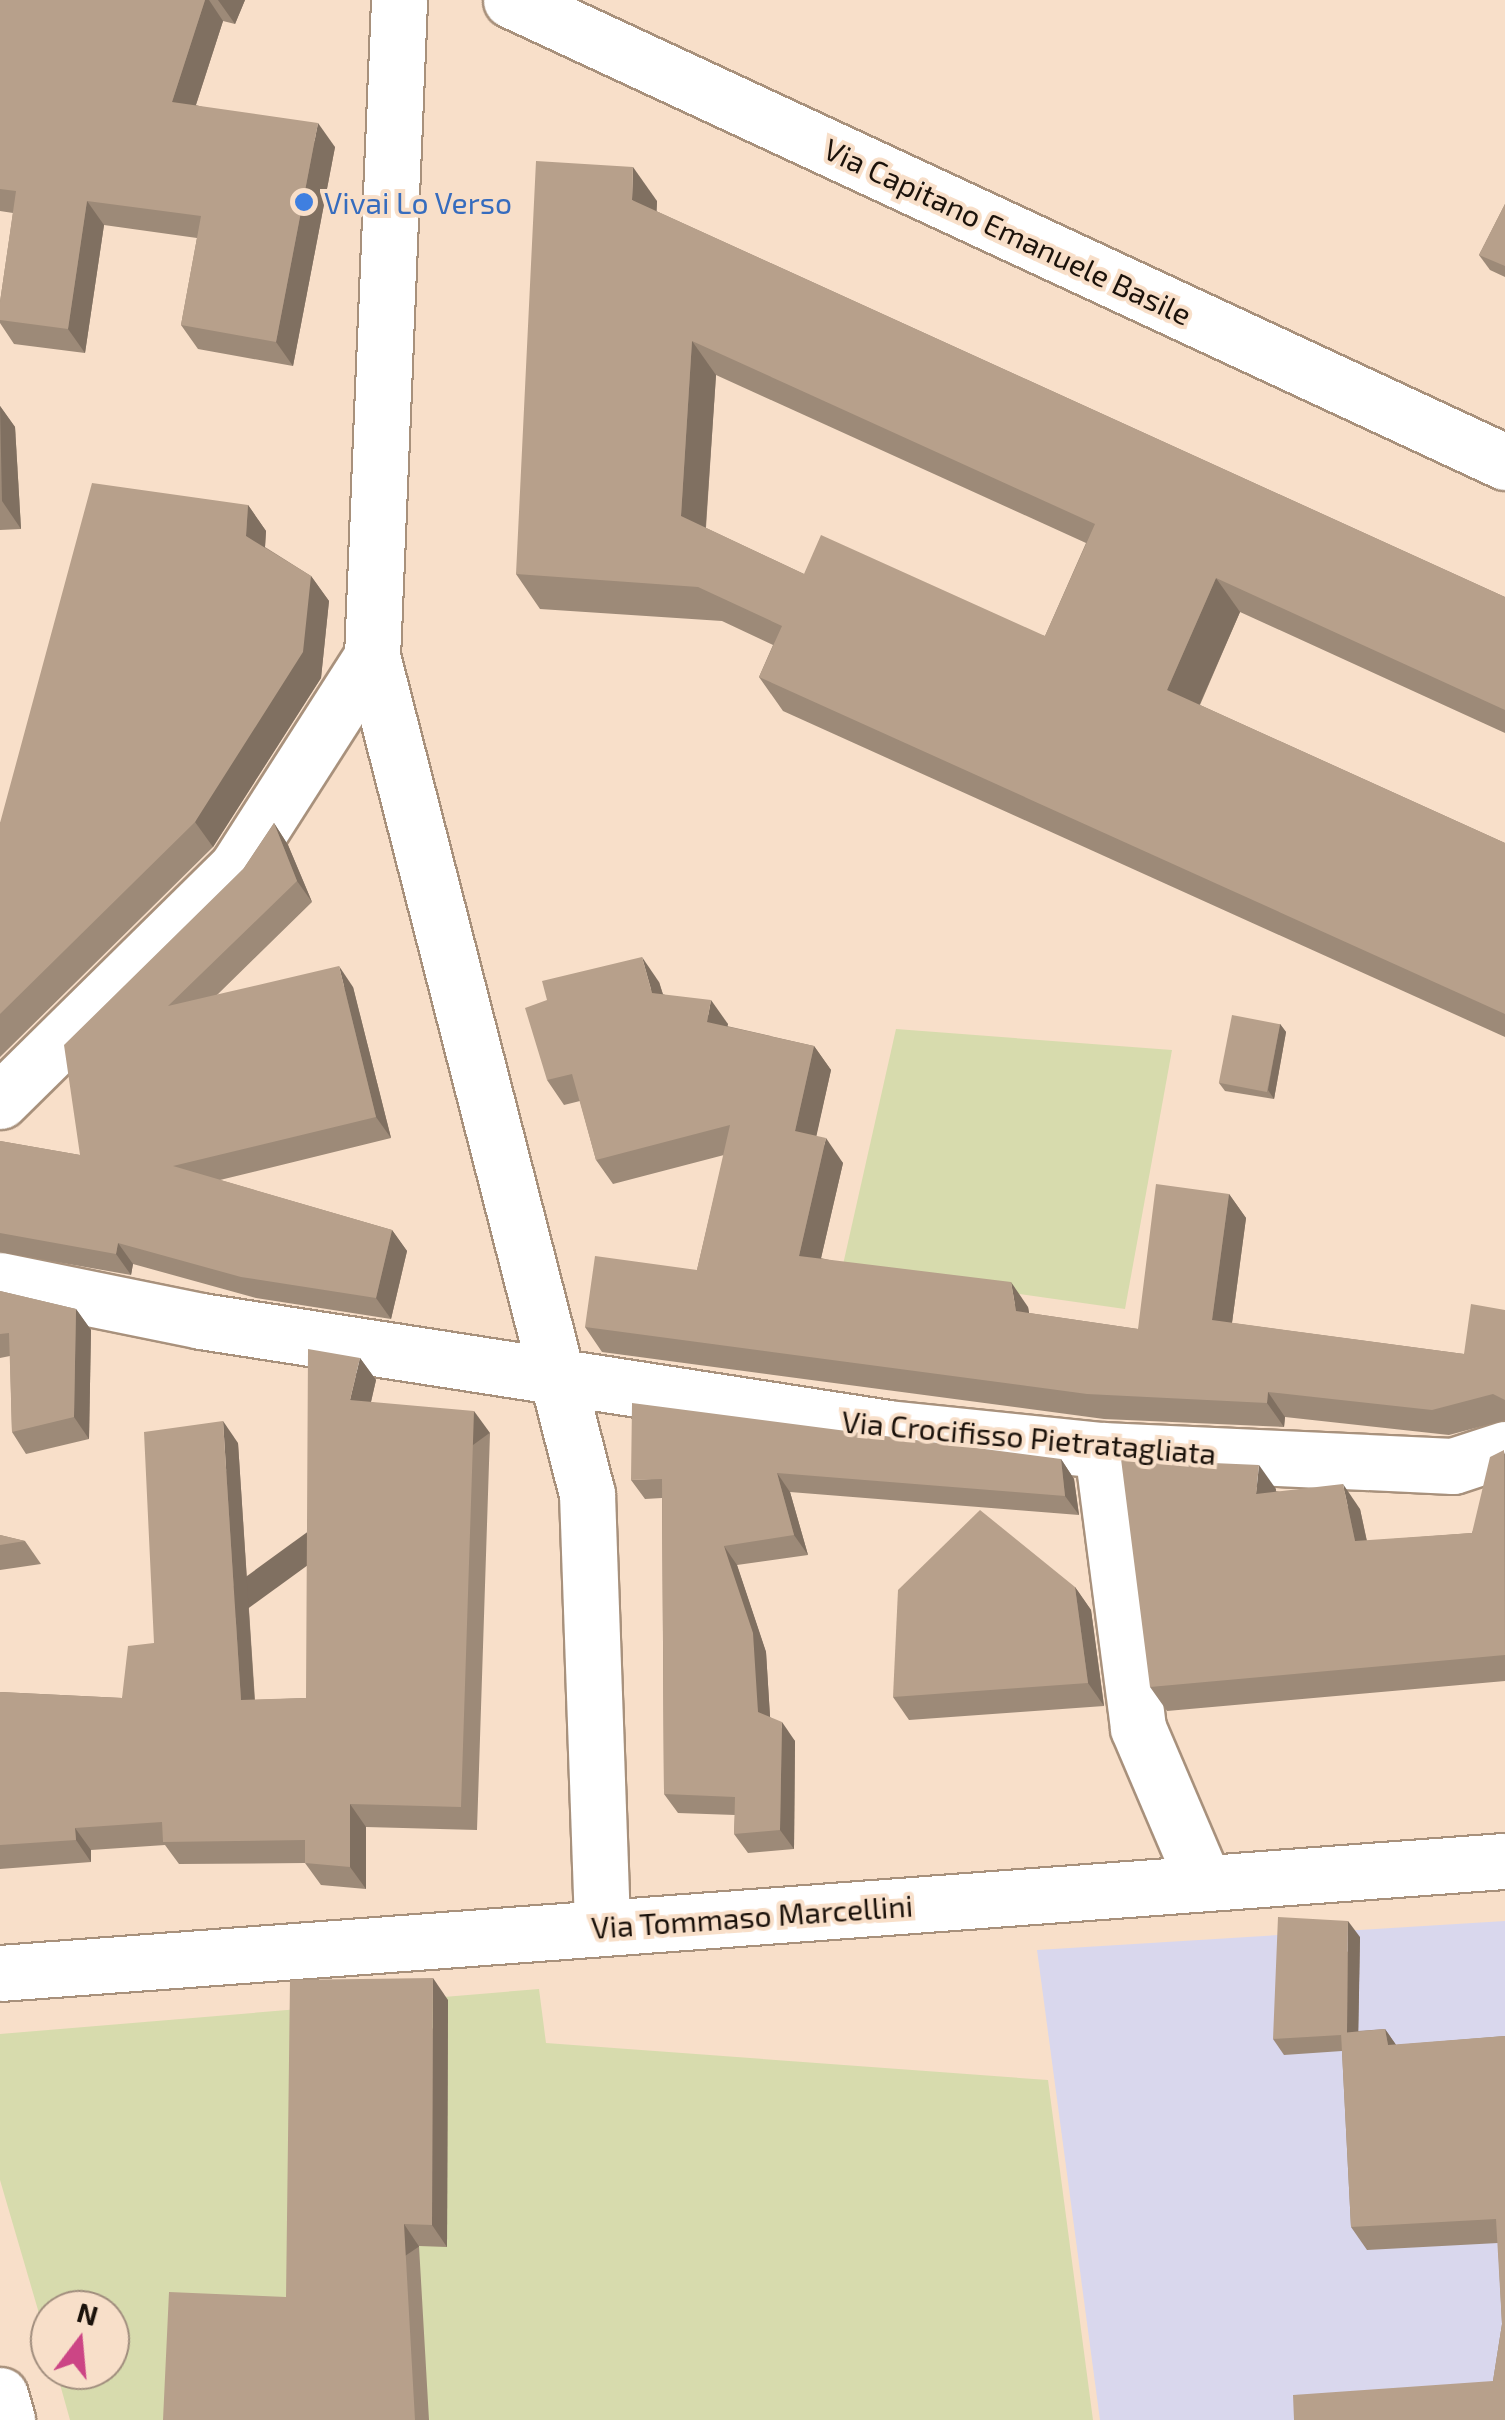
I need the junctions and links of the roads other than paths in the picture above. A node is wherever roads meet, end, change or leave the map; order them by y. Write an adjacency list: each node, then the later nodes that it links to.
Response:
1 (399, 0): 4 (street)
2 (511, 0): 3 (street, Via Capitano Emanuele Basile)
3 (1505, 462)
4 (372, 656): 5 (street); 7 (street)
5 (0, 1101)
6 (0, 1280): 7 (street, Via Crocifisso Pietratagliata)
7 (552, 1377): 9 (street, Via Crocifisso Pietratagliata); 12 (street)
8 (1505, 1448): 9 (street, Via Crocifisso Pietratagliata)
9 (1102, 1450): 11 (street)
10 (1505, 1860): 11 (street, Via Tommaso Marcellini)
11 (1204, 1883): 12 (street, Via Tommaso Marcellini)
12 (602, 1926): 13 (street, Via Tommaso Marcellini)
13 (0, 1973)
14 (0, 2394): 15 (street)
15 (7, 2420)

